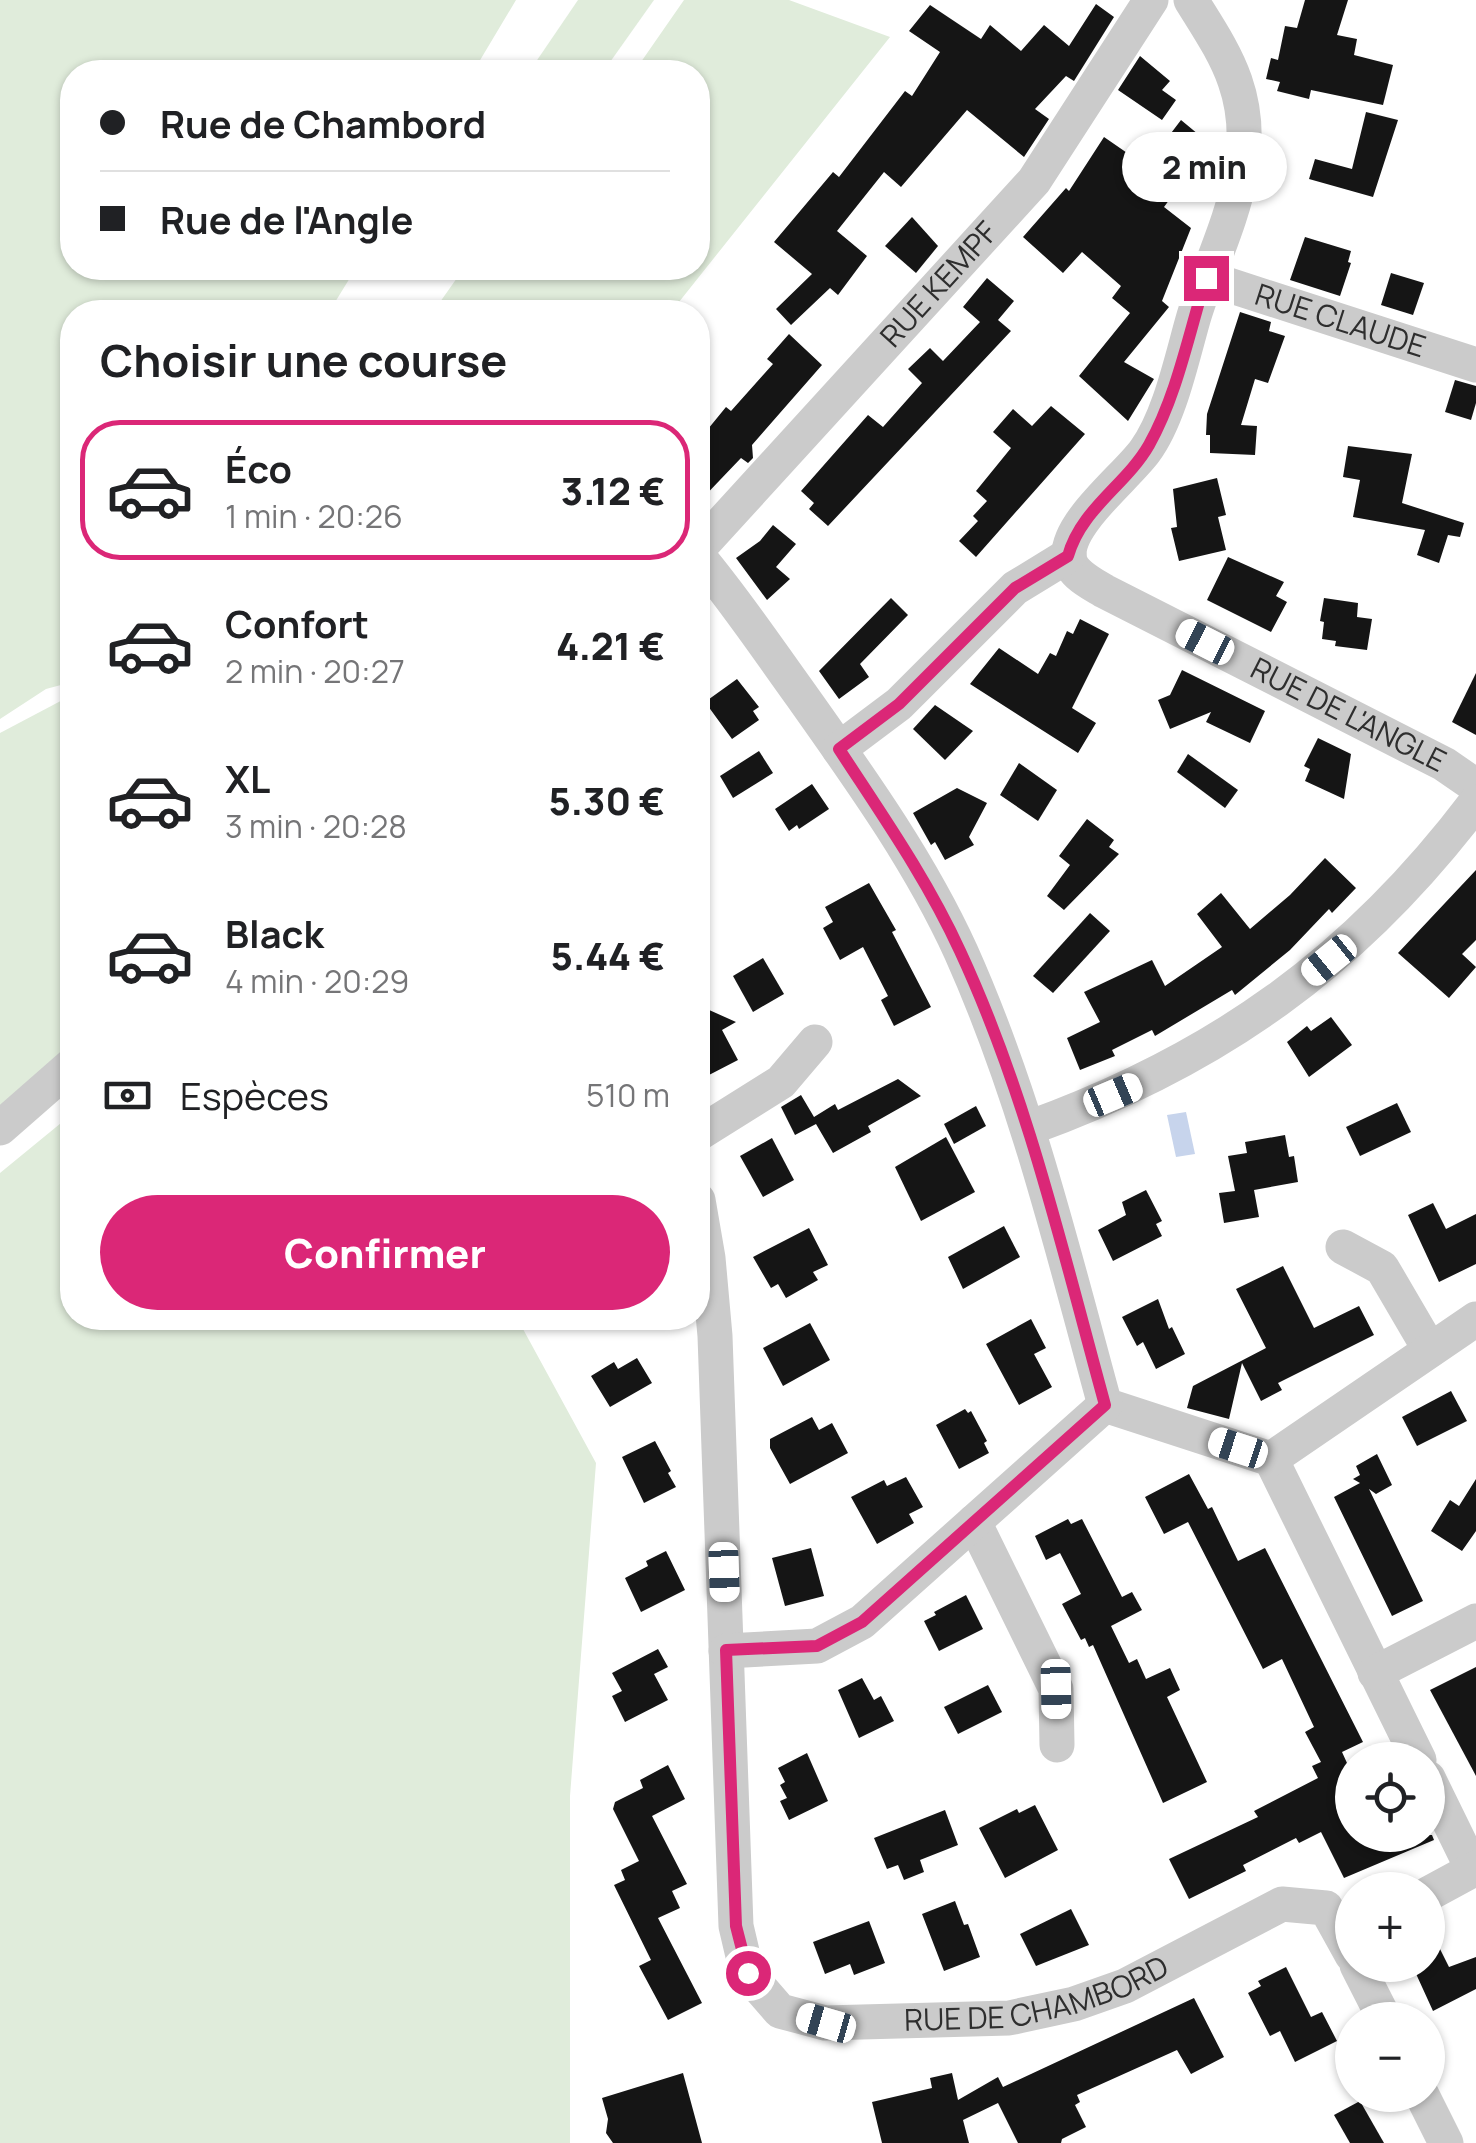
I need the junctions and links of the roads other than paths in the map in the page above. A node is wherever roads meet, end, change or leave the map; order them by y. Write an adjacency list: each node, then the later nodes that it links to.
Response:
1 (1151, 0): 5 (street, RUE KEMPF)
2 (1192, 0): 3 (street)
3 (1206, 278): 4 (street, RUE CLAUDE); 6 (street)
4 (1476, 365)
5 (710, 539)
6 (1068, 556): 8 (street); 9 (street, RUE DE L'ANGLE)
7 (710, 568): 8 (street)
8 (839, 749): 15 (street)
9 (1476, 786)
10 (1476, 802): 15 (street)
11 (815, 1042): 13 (street)
12 (60, 1076): 14 (street)
13 (710, 1127)
14 (0, 1128)
15 (1029, 1128): 20 (street)
16 (1343, 1246): 19 (street)
17 (710, 1278): 24 (street, RUE DE CHAMBORD)
18 (1476, 1319): 19 (street)
19 (1430, 1350): 21 (street)
20 (1105, 1405): 21 (street); 22 (street)
21 (1271, 1458): 25 (street)
22 (974, 1522): 24 (street); 27 (street)
23 (1476, 1621): 25 (street)
24 (726, 1650): 31 (street, RUE DE CHAMBORD)
25 (1375, 1673): 26 (street)
26 (1409, 1742)
27 (1057, 1745)
28 (1445, 1812): 29 (street)
29 (1474, 1869): 30 (street)
30 (1445, 1885)
31 (1335, 1922)
32 (1430, 2112): 33 (street)
33 (1446, 2143)

